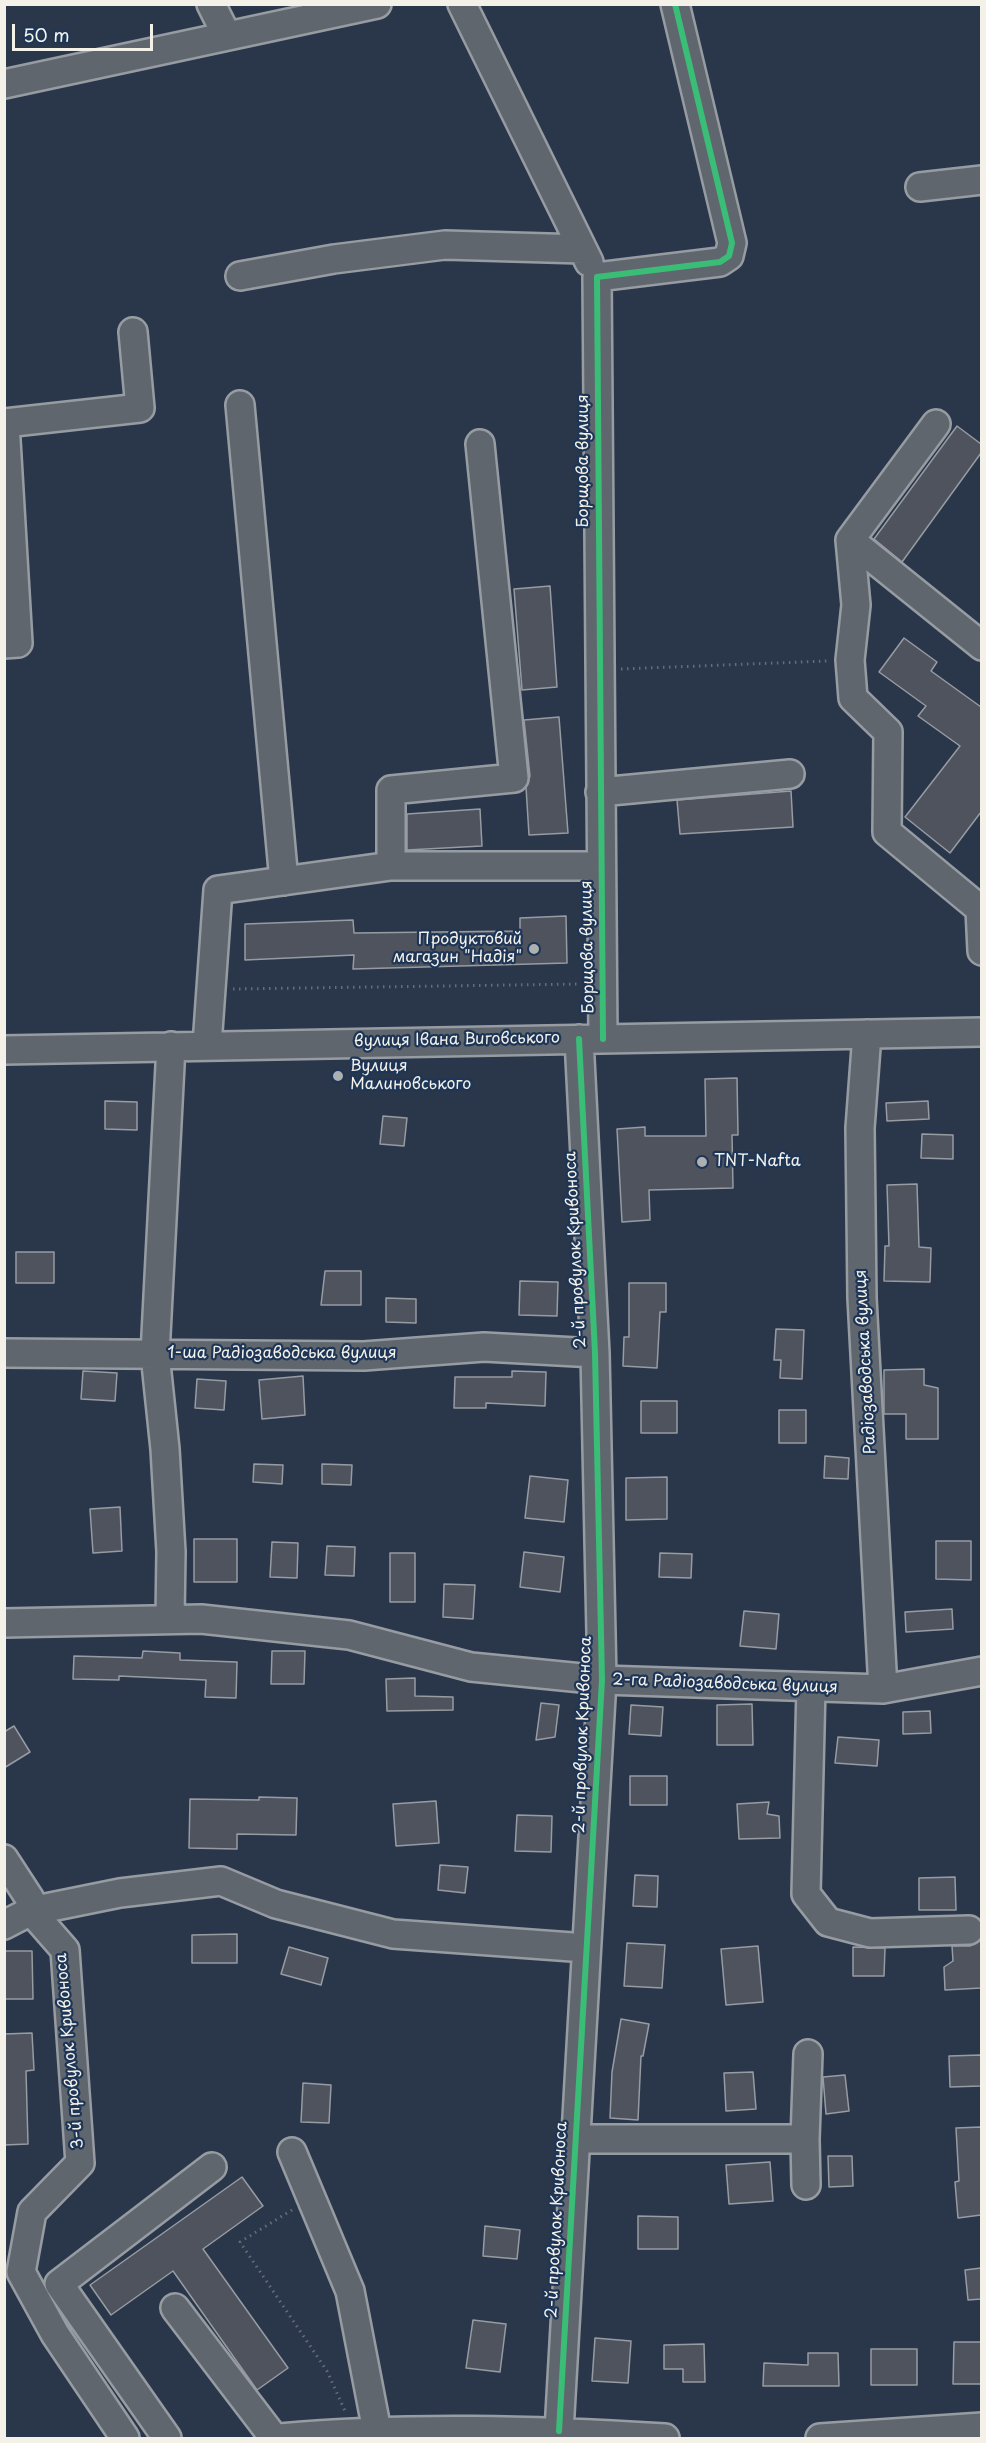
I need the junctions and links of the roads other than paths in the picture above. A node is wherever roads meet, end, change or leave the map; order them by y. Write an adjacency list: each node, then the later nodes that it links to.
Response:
1 (211, 4): 5 (street)
2 (377, 4): 5 (street)
3 (462, 4): 9 (street)
4 (675, 4): 11 (street)
5 (227, 36): 6 (street)
6 (4, 84)
7 (981, 180): 8 (street)
8 (921, 187)
9 (582, 249): 10 (street); 11 (street)
10 (240, 276)
11 (597, 276): 20 (street, Борщова вулиця)
12 (133, 332): 17 (street)
13 (240, 405): 23 (street)
14 (936, 424): 16 (street)
15 (480, 444): 21 (street)
16 (850, 540): 18 (street); 24 (street)
17 (4, 644)
18 (981, 646)
19 (790, 774): 20 (street)
20 (600, 792): 22 (street, Борщова вулиця)
21 (391, 866): 22 (street); 23 (street)
22 (601, 866): 27 (street, Борщова вулиця)
23 (284, 881): 28 (street)
24 (981, 951)
25 (981, 1032): 26 (street, вулиця Івана Виговського)
26 (867, 1034): 27 (street, вулиця Івана Виговського); 39 (street, Радіозаводська вулиця)
27 (591, 1039): 28 (street, вулиця Івана Виговського); 32 (street, 2-й провулок Кривоноса)
28 (207, 1045): 29 (street, вулиця Івана Виговського)
29 (171, 1046): 30 (street, вулиця Івана Виговського); 33 (street)
30 (4, 1050)
31 (4, 1353): 33 (street, 1-ша Радіозаводська вулиця)
32 (596, 1353): 33 (street, 1-ша Радіозаводська вулиця); 37 (street, 2-й провулок Кривоноса)
33 (155, 1354): 34 (street)
34 (171, 1619): 35 (street, 2-га Радіозаводська вулиця); 37 (street, 2-га Радіозаводська вулиця)
35 (4, 1623)
36 (981, 1671): 39 (street, 2-га Радіозаводська вулиця)
37 (602, 1680): 38 (street, 2-га Радіозаводська вулиця); 44 (street, 2-й провулок Кривоноса)
38 (811, 1687): 39 (street, 2-га Радіозаводська вулиця); 43 (street)
39 (883, 1689)
40 (4, 1859): 41 (street, 3-й провулок Кривоноса)
41 (31, 1911): 42 (street); 44 (street); 55 (street, 3-й провулок Кривоноса)
42 (4, 1925)
43 (969, 1930)
44 (586, 1948): 46 (street, 2-й провулок Кривоноса)
45 (808, 2054): 47 (street)
46 (575, 2139): 47 (street); 54 (street, 2-й провулок Кривоноса)
47 (805, 2139): 50 (street)
48 (291, 2152): 53 (street)
49 (212, 2167): 56 (street)
50 (806, 2185)
51 (175, 2308): 57 (street)
52 (981, 2427): 60 (street)
53 (365, 2431): 54 (street); 58 (street)
54 (559, 2432): 59 (street)
55 (125, 2439)
56 (168, 2439)
57 (274, 2439)
58 (280, 2439)
59 (665, 2439)
60 (820, 2439)

